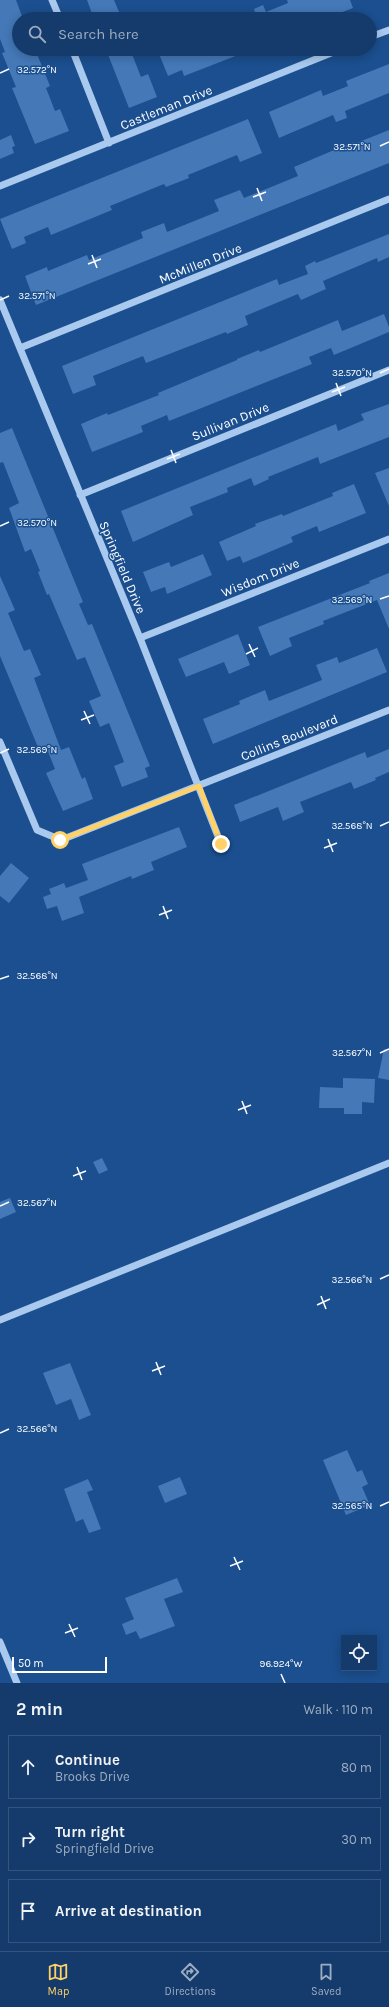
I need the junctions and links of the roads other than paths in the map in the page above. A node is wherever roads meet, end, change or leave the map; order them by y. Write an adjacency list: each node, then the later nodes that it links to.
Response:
1 (52, 0): 2 (street)
2 (57, 12)
3 (389, 30): 4 (street)
4 (377, 34)
5 (75, 56): 7 (street)
6 (324, 56): 7 (street, Castleman Drive)
7 (109, 143): 8 (street, Castleman Drive)
8 (0, 186)
9 (389, 199): 11 (street, McMillen Drive)
10 (0, 300): 11 (street, Springfield Drive)
11 (20, 348): 13 (street, Springfield Drive)
12 (389, 370): 13 (street, Sullivan Drive)
13 (80, 495): 15 (street, Springfield Drive)
14 (389, 539): 15 (street, Wisdom Drive)
15 (140, 638): 18 (street, Springfield Drive)
16 (389, 710): 18 (street, Collins Boulevard)
17 (0, 742): 18 (street, Collins Boulevard)
18 (199, 786): 19 (street, Springfield Drive)
19 (221, 844)
20 (389, 1164): 21 (street)
21 (0, 1320)
22 (0, 1642): 23 (street)
23 (17, 1683)

